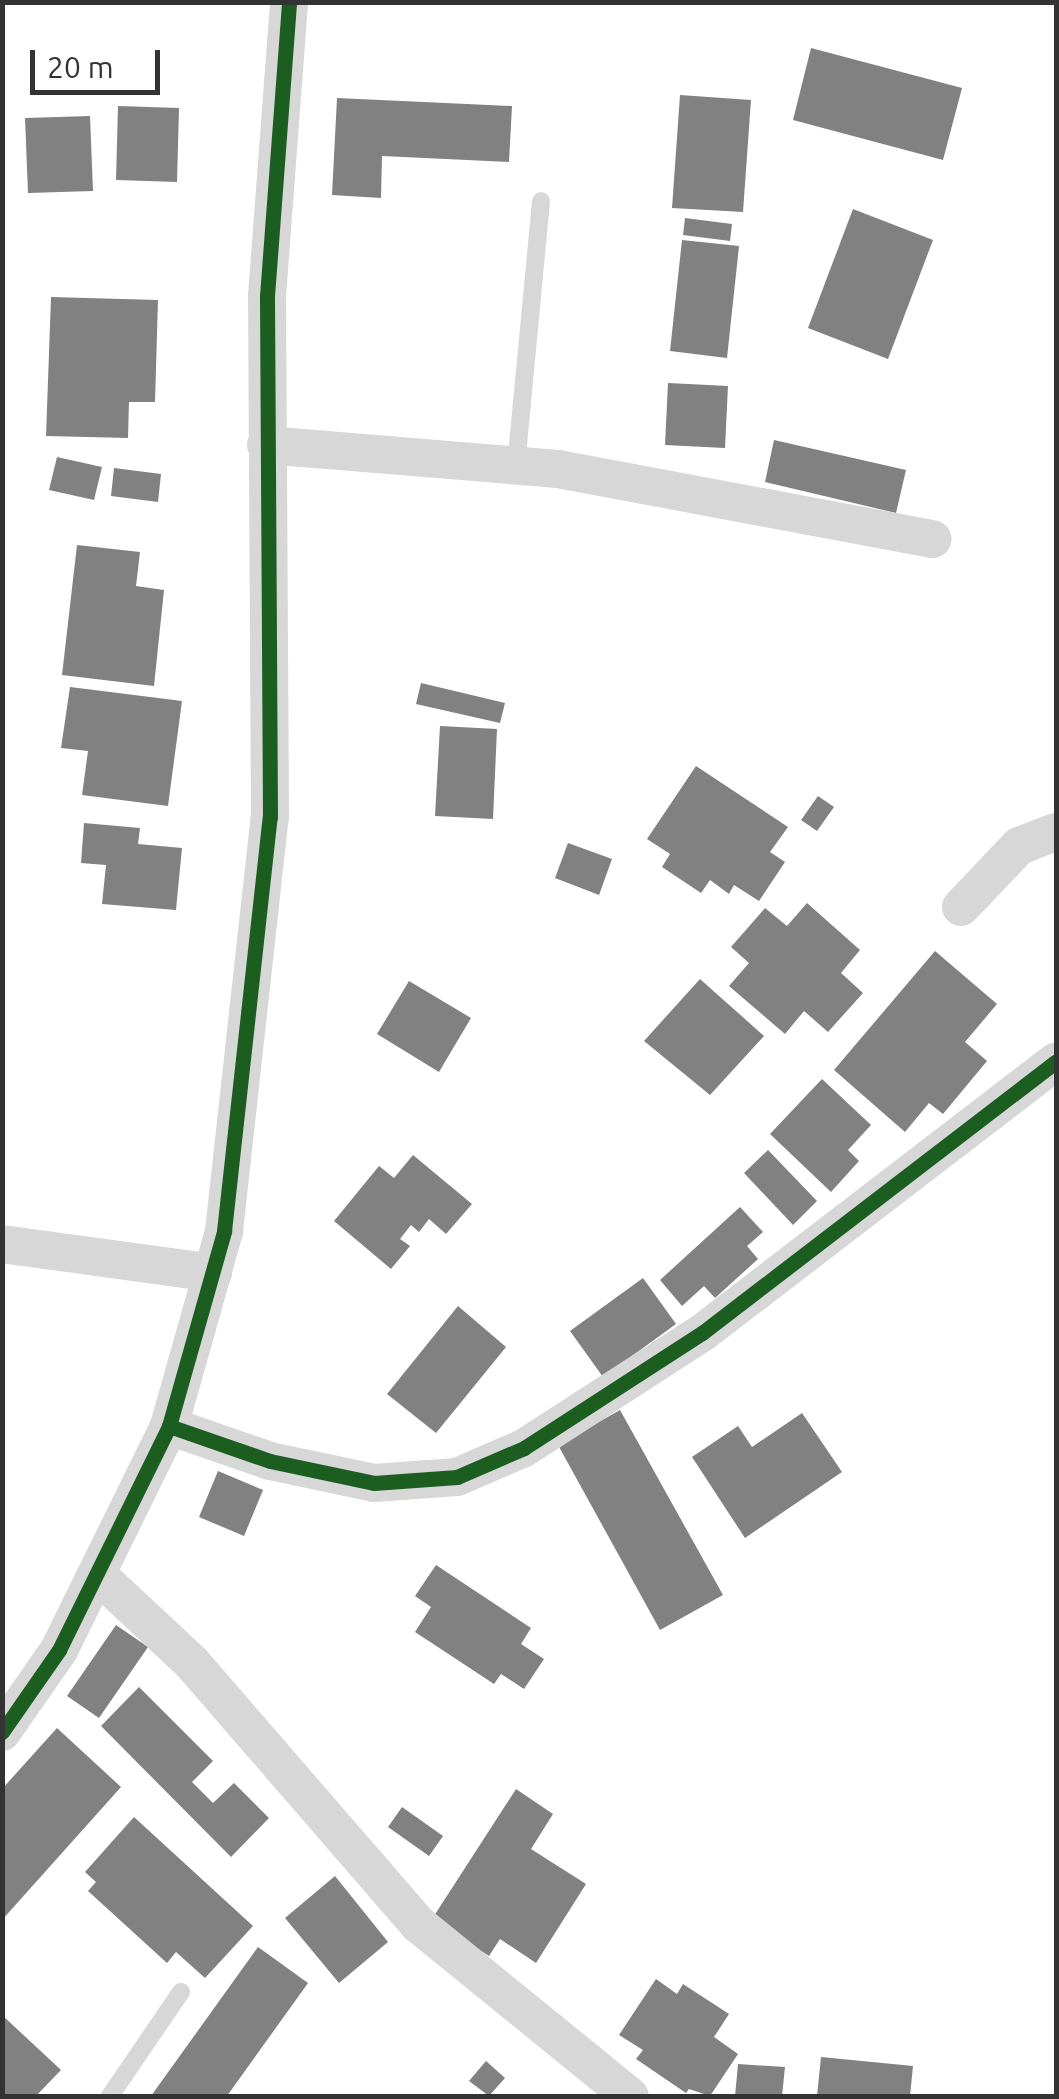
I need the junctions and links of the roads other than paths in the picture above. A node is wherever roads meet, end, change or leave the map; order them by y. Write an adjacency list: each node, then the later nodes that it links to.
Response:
1 (289, 2): 3 (street)
2 (541, 201): 4 (lane)
3 (266, 444): 4 (street); 10 (street)
4 (516, 466): 5 (street)
5 (934, 539)
6 (1056, 832): 7 (street)
7 (962, 908)
8 (1056, 1061): 11 (street)
9 (2, 1244): 10 (street)
10 (213, 1273): 11 (street)
11 (169, 1426): 12 (street)
12 (97, 1574): 13 (street); 16 (street)
13 (2, 1732)
14 (181, 1992): 15 (lane)
15 (110, 2096)
16 (630, 2096)

